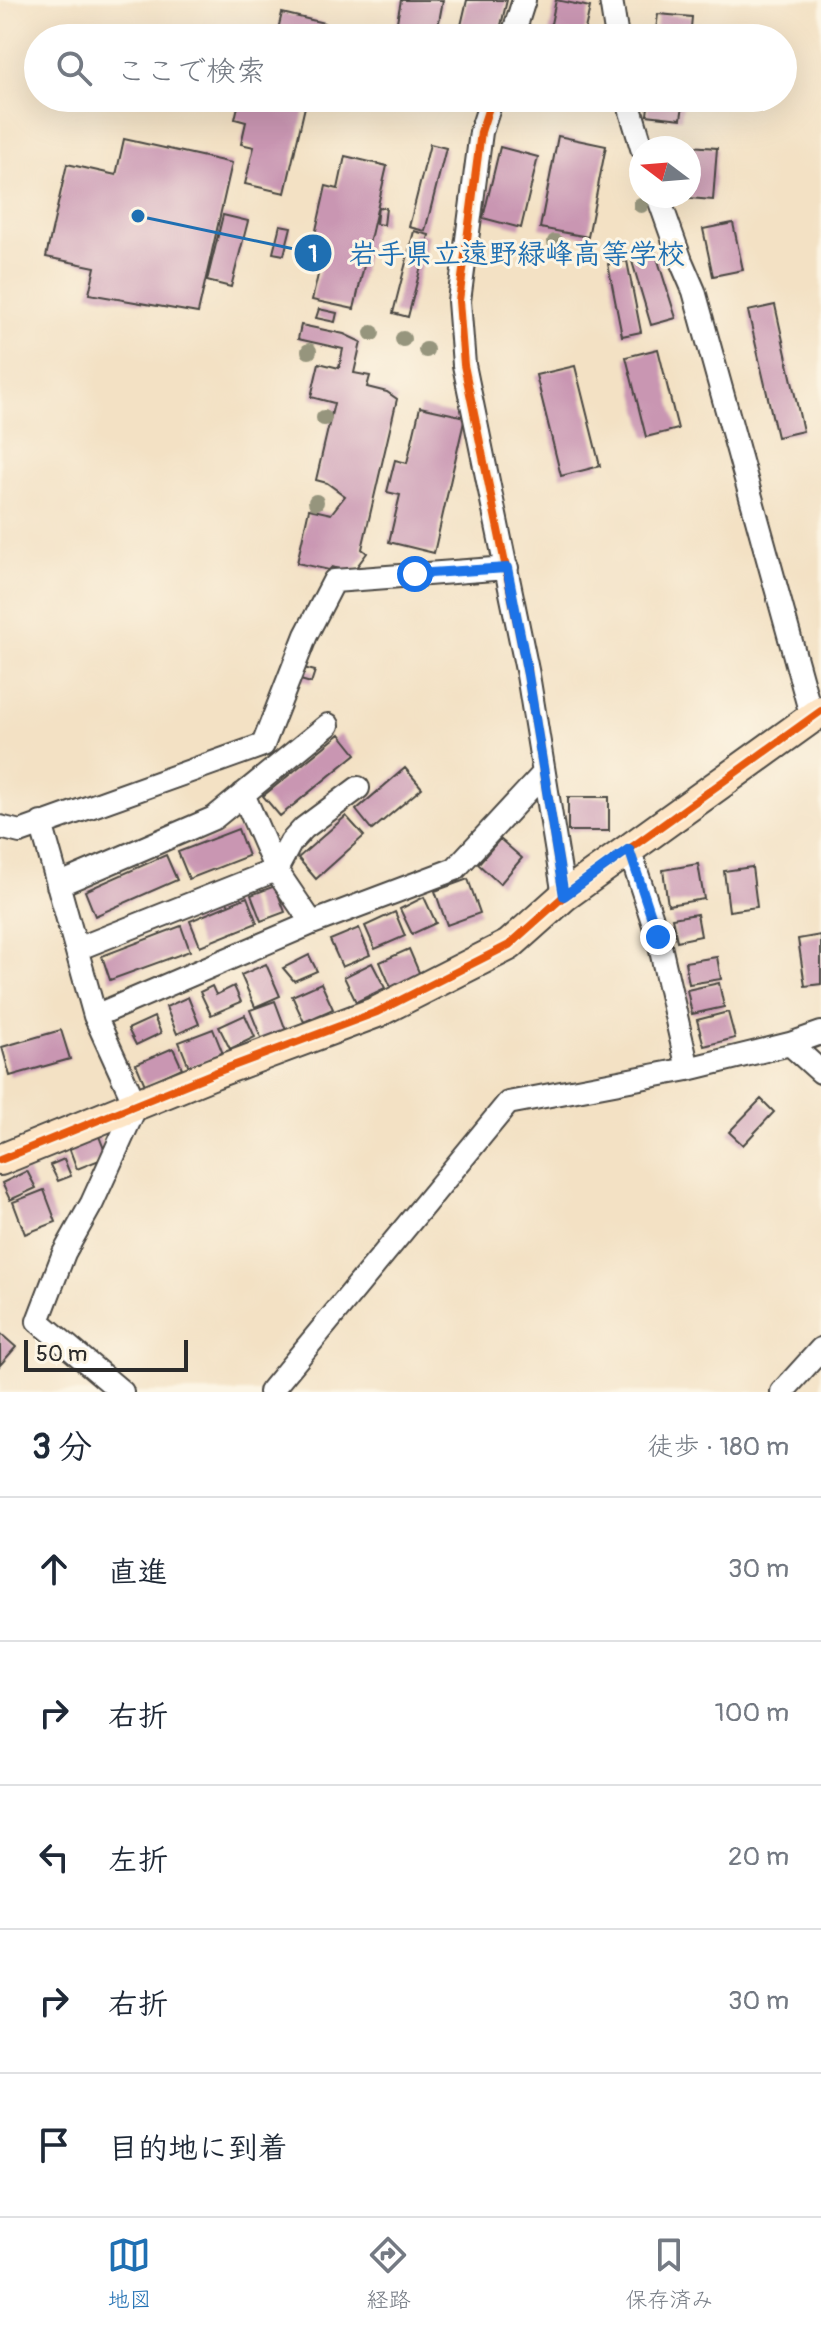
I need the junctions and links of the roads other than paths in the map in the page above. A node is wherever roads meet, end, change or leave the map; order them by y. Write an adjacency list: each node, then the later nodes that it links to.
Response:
1 (524, 0): 3 (street)
2 (611, 0): 4 (street)
3 (516, 24)
4 (615, 24)
5 (487, 112): 9 (street)
6 (631, 112): 7 (street)
7 (638, 136)
8 (662, 208): 10 (street)
9 (507, 568): 12 (street); 15 (street)
10 (817, 715): 17 (street)
11 (328, 725): 14 (street)
12 (544, 773): 20 (street); 21 (street)
13 (358, 788): 18 (street)
14 (243, 794): 18 (street); 19 (street)
15 (41, 823): 16 (street); 19 (street)
16 (0, 827)
17 (629, 849): 20 (street); 26 (street)
18 (276, 870): 21 (street); 22 (street)
19 (58, 885): 22 (street)
20 (564, 896): 28 (street)
21 (312, 923): 23 (street)
22 (77, 949): 23 (street)
23 (95, 1016): 28 (street)
24 (821, 1033): 25 (street)
25 (790, 1044): 26 (street); 27 (street)
26 (688, 1069): 32 (street)
27 (821, 1072)
28 (136, 1106): 29 (street); 31 (street)
29 (0, 1160)
30 (821, 1349): 33 (street)
31 (122, 1392)
32 (270, 1392)
33 (782, 1392)

